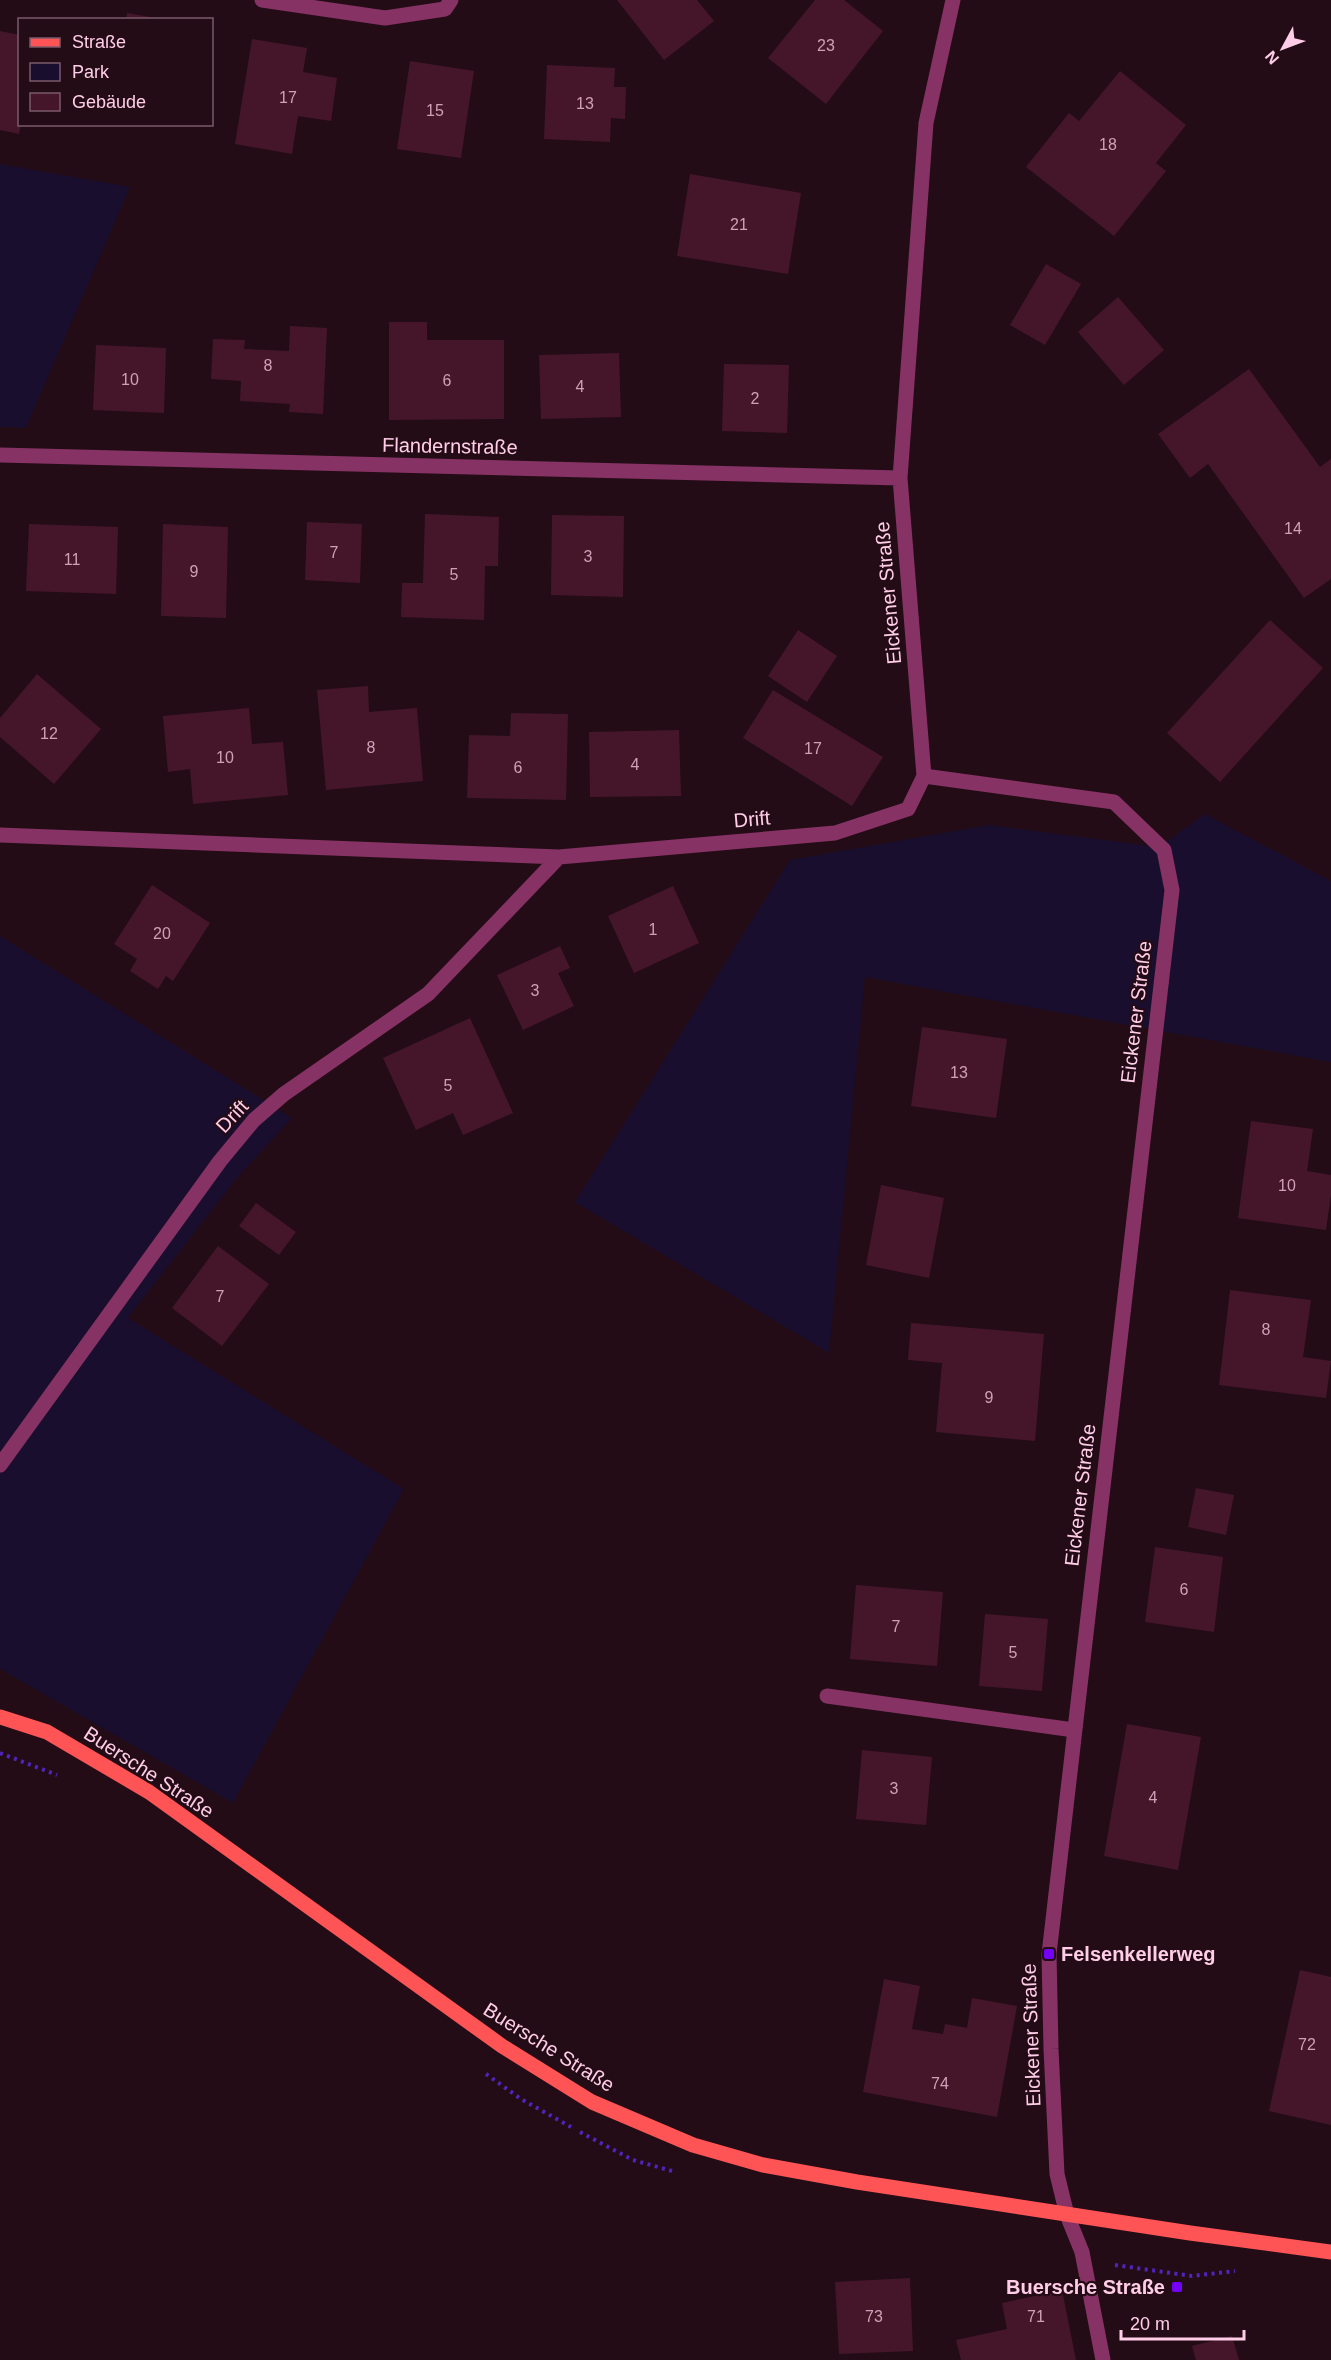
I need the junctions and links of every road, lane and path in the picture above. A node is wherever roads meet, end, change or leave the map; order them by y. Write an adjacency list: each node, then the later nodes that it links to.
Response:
1 (262, 0): 2 (street)
2 (451, 0)
3 (952, 0): 5 (street, Eickener Straße)
4 (0, 455): 5 (street, Flandernstraße)
5 (900, 478): 6 (street, Eickener Straße)
6 (924, 776): 8 (street, Drift); 12 (street, Eickener Straße)
7 (0, 835): 8 (street, Drift)
8 (559, 857): 9 (street, Drift)
9 (0, 1466)
10 (827, 1696): 12 (street)
11 (0, 1717): 17 (main road, Buersche Straße)
12 (1074, 1730): 17 (street, Eickener Straße)
13 (0, 1753): 14 (path)
14 (66, 1778)
15 (483, 2072): 16 (path)
16 (677, 2172)
17 (1066, 2215): 18 (street); 19 (main road, Buersche Straße)
18 (1082, 2252): 20 (path); 21 (street)
19 (1331, 2252)
20 (1236, 2271)
21 (1103, 2360)

